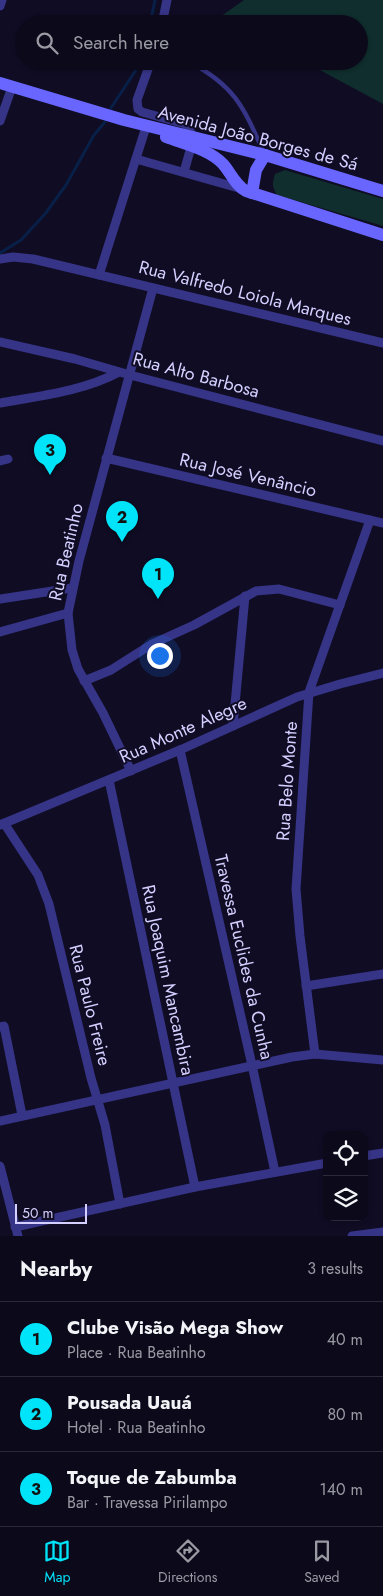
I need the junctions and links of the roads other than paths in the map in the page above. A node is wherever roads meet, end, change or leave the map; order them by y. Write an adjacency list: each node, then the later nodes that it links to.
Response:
1 (2, 0): 3 (street)
2 (167, 0): 4 (street)
3 (0, 6)
4 (164, 15)
5 (148, 70): 11 (street)
6 (204, 70): 12 (lane)
7 (6, 85): 8 (main road, Avenida João Borges de Sá); 9 (street)
8 (124, 120): 10 (main road, Avenida João Borges de Sá); 11 (main road, Avenida João Borges de Sá)
9 (0, 121)
10 (145, 130): 11 (main road, Avenida João Borges de Sá); 13 (street)
11 (192, 142): 12 (main road, Avenida João Borges de Sá); 14 (street, Avenida João Borges de Sá); 16 (main road, Avenida João Borges de Sá)
12 (265, 155): 15 (main road, Avenida João Borges de Sá); 16 (main road)
13 (136, 159): 14 (street); 19 (street)
14 (184, 172): 16 (street)
15 (383, 191)
16 (247, 192): 17 (main road)
17 (383, 235)
18 (0, 259): 19 (street, Rua Valfredo Loiola Marques)
19 (100, 275): 20 (street, Rua Valfredo Loiola Marques)
20 (153, 288): 22 (street, Rua Valfredo Loiola Marques); 24 (street, Rua Beatinho)
21 (0, 342): 23 (street, Rua Alto Barbosa)
22 (383, 343)
23 (119, 372): 24 (street, Rua Alto Barbosa); 25 (street)
24 (130, 375): 26 (street, Rua Alto Barbosa); 27 (street, Rua Beatinho)
25 (0, 403)
26 (383, 441)
27 (106, 458): 28 (street, Rua José Venâncio); 30 (street, Rua Beatinho)
28 (370, 520): 29 (street, Rua José Venâncio); 33 (street, Rua Belo Monte)
29 (383, 523)
30 (72, 588): 32 (street); 34 (street, Rua Beatinho)
31 (245, 596): 33 (street); 37 (street); 39 (street)
32 (0, 599)
33 (340, 605): 38 (street, Rua Belo Monte)
34 (68, 613): 35 (street); 37 (street, Rua Beatinho)
35 (0, 632)
36 (383, 673): 38 (street, Rua Monte Alegre)
37 (84, 681): 41 (street, Rua Beatinho)
38 (310, 692): 39 (street, Rua Monte Alegre); 45 (street, Rua Belo Monte)
39 (233, 726): 40 (street, Rua Monte Alegre)
40 (180, 750): 41 (street, Rua Monte Alegre); 49 (street, Travessa Euclides da Cunha)
41 (131, 771): 42 (street, Rua Monte Alegre)
42 (110, 780): 43 (street, Rua Monte Alegre); 50 (street, Rua Joaquim Mancambira)
43 (2, 824): 51 (street, Rua Paulo Freire)
44 (383, 974): 45 (street)
45 (306, 986): 47 (street, Rua Belo Monte)
46 (0, 1027): 52 (street)
47 (315, 1054): 48 (street); 49 (street)
48 (383, 1060)
49 (252, 1065): 50 (street); 58 (street, Travessa Euclides da Cunha)
50 (174, 1083): 51 (street); 59 (street, Rua Joaquim Mancambira)
51 (97, 1099): 52 (street); 60 (street, Rua Paulo Freire)
52 (22, 1115): 53 (street)
53 (0, 1121)
54 (383, 1153): 55 (street)
55 (368, 1155)
56 (323, 1164): 58 (street)
57 (0, 1166): 61 (street)
58 (275, 1172): 59 (street)
59 (195, 1187): 60 (street)
60 (120, 1204): 61 (street)
61 (16, 1231)
62 (383, 1232): 63 (street)
63 (352, 1236)

